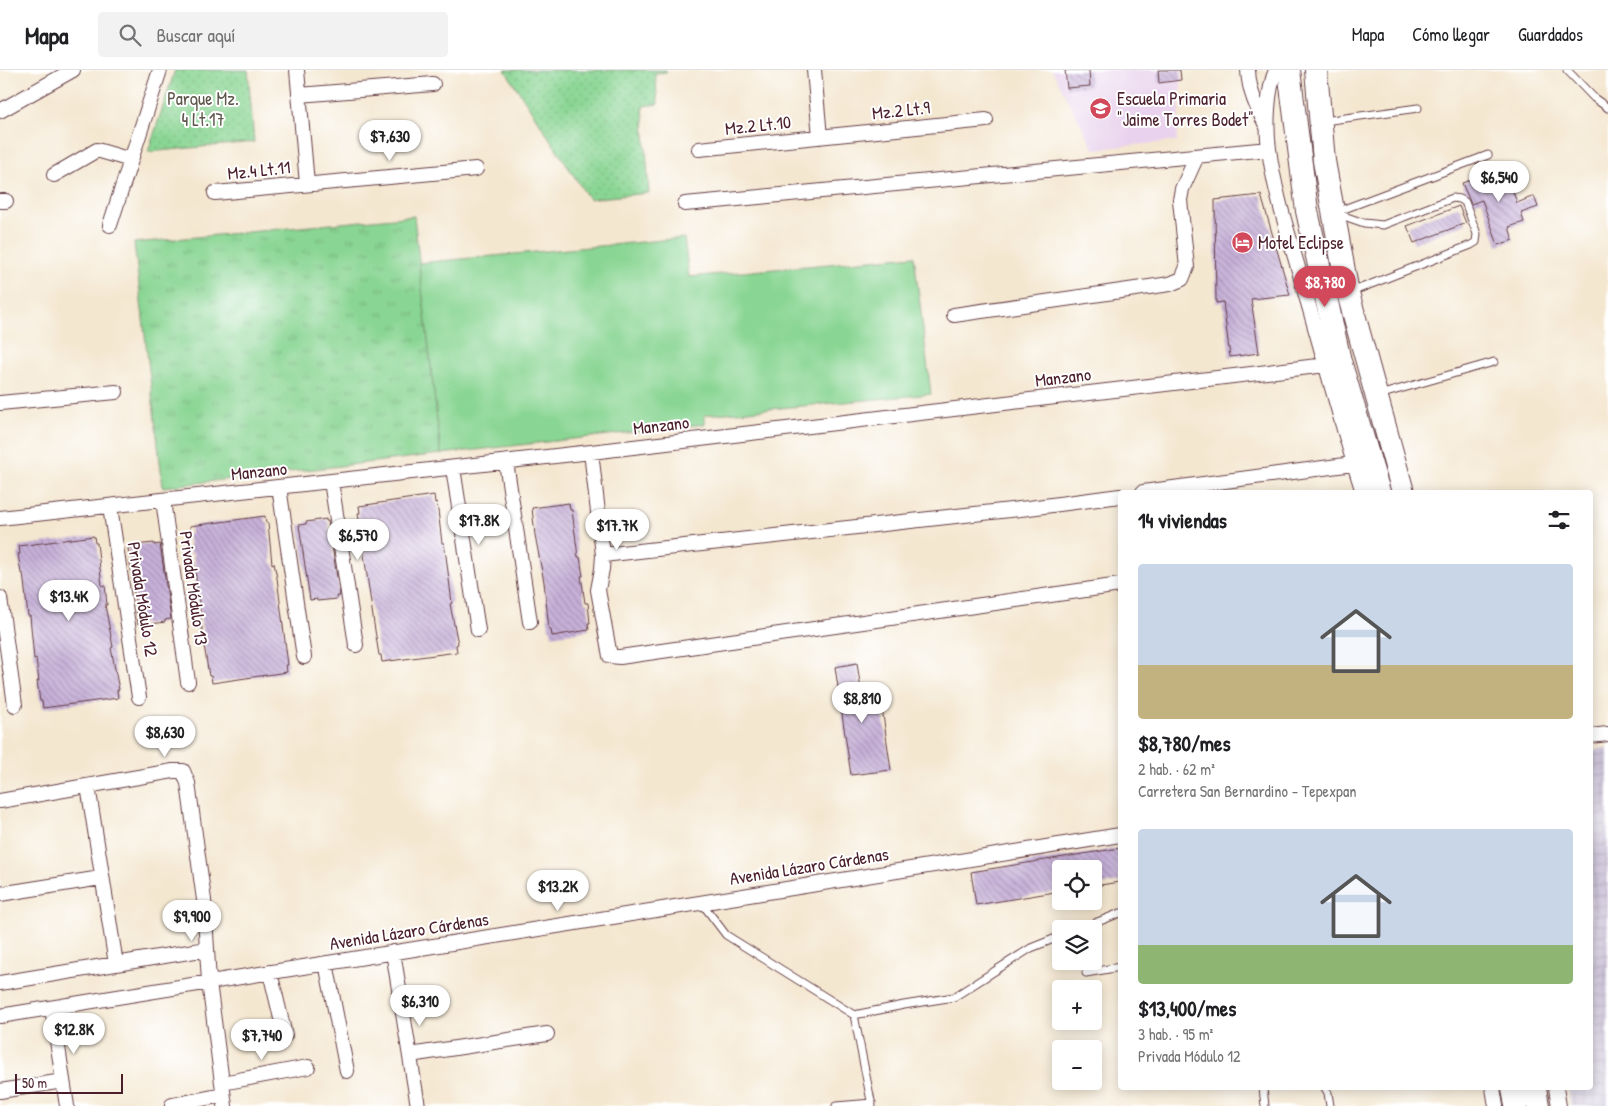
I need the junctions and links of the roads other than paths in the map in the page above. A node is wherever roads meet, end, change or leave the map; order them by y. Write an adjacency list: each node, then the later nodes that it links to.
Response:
1 (73, 70): 14 (street)
2 (297, 70): 11 (street)
3 (814, 70): 18 (street)
4 (1248, 70): 17 (street)
5 (1276, 70): 17 (street)
6 (1290, 70): 46 (highway)
7 (1316, 70): 16 (highway)
8 (1568, 70): 13 (lane)
9 (158, 71): 23 (street)
10 (433, 84): 11 (street)
11 (299, 95): 26 (street)
12 (1418, 108): 16 (lane)
13 (1608, 108)
14 (0, 111)
15 (986, 120): 18 (street, Mz.2 Lt.9)
16 (1320, 122): 29 (highway)
17 (1268, 128): 19 (street)
18 (820, 137): 20 (street, Mz.2 Lt.10)
19 (1269, 149): 22 (street); 34 (street)
20 (699, 150)
21 (1488, 155): 29 (lane)
22 (1197, 156): 28 (street); 32 (street)
23 (130, 160): 25 (street); 30 (street)
24 (476, 169): 26 (street, Mz.4 Lt.11)
25 (54, 175)
26 (307, 184): 27 (street, Mz.4 Lt.11)
27 (215, 193)
28 (685, 204)
29 (1334, 213): 31 (highway); 31 (lane)
30 (110, 225)
31 (1348, 293): 36 (highway)
32 (954, 315)
33 (1494, 362): 36 (lane)
34 (1326, 365): 38 (street, Manzano); 40 (street)
35 (116, 392): 37 (street)
36 (1376, 396): 47 (highway)
37 (0, 403)
38 (592, 452): 39 (street, Manzano); 52 (street)
39 (506, 462): 41 (street, Manzano); 55 (street)
40 (1354, 464): 44 (street); 45 (street)
41 (453, 468): 42 (street, Manzano); 56 (street)
42 (331, 481): 43 (street, Manzano); 57 (street)
43 (280, 487): 49 (street, Manzano); 58 (street)
44 (1158, 490)
45 (1362, 490)
46 (1378, 490)
47 (1402, 490)
48 (1118, 496): 52 (street)
49 (163, 500): 50 (street, Manzano); 59 (street, Privada Módulo 13)
50 (110, 507): 51 (street, Manzano); 60 (street, Privada Módulo 12)
51 (0, 518)
52 (603, 555): 53 (street)
53 (1118, 585)
54 (0, 598): 61 (street)
55 (530, 622)
56 (478, 630)
57 (356, 645)
58 (304, 657)
59 (188, 682)
60 (140, 697)
61 (14, 705)
62 (1608, 734): 63 (street)
63 (1593, 736)
64 (88, 786): 65 (street); 67 (street); 73 (street)
65 (0, 801)
66 (1118, 835): 69 (street, Avenida Lázaro Cárdenas)
67 (101, 878): 68 (street); 76 (street)
68 (0, 894)
69 (701, 902): 74 (street, Avenida Lázaro Cárdenas); 83 (lane)
70 (1118, 914): 71 (lane)
71 (1102, 920)
72 (1052, 940): 83 (lane)
73 (207, 949): 76 (street); 81 (street)
74 (394, 952): 75 (street, Avenida Lázaro Cárdenas); 87 (street)
75 (326, 963): 78 (street, Avenida Lázaro Cárdenas); 89 (street)
76 (116, 964): 80 (street)
77 (1118, 967): 79 (lane)
78 (270, 972): 81 (street, Avenida Lázaro Cárdenas); 86 (street)
79 (1086, 973)
80 (0, 982)
81 (209, 982): 82 (street, Avenida Lázaro Cárdenas); 98 (street)
82 (52, 1008): 84 (street, Avenida Lázaro Cárdenas); 90 (street)
83 (854, 1015): 99 (lane)
84 (0, 1016)
85 (547, 1034): 87 (street)
86 (285, 1035)
87 (410, 1055): 102 (street)
88 (308, 1067): 98 (street)
89 (347, 1071)
90 (63, 1081): 97 (street); 101 (street)
91 (1263, 1090): 104 (lane)
92 (1326, 1090): 105 (lane)
93 (1493, 1090): 106 (street)
94 (1513, 1090): 107 (highway)
95 (1535, 1090): 108 (highway)
96 (1556, 1090): 109 (street)
97 (0, 1091)
98 (223, 1094): 100 (street)
99 (872, 1104): 103 (lane)
100 (172, 1105)
101 (67, 1106)
102 (418, 1106)
103 (836, 1106)
104 (1265, 1106)
105 (1330, 1106)
106 (1496, 1106)
107 (1516, 1106)
108 (1538, 1106)
109 (1559, 1106)

